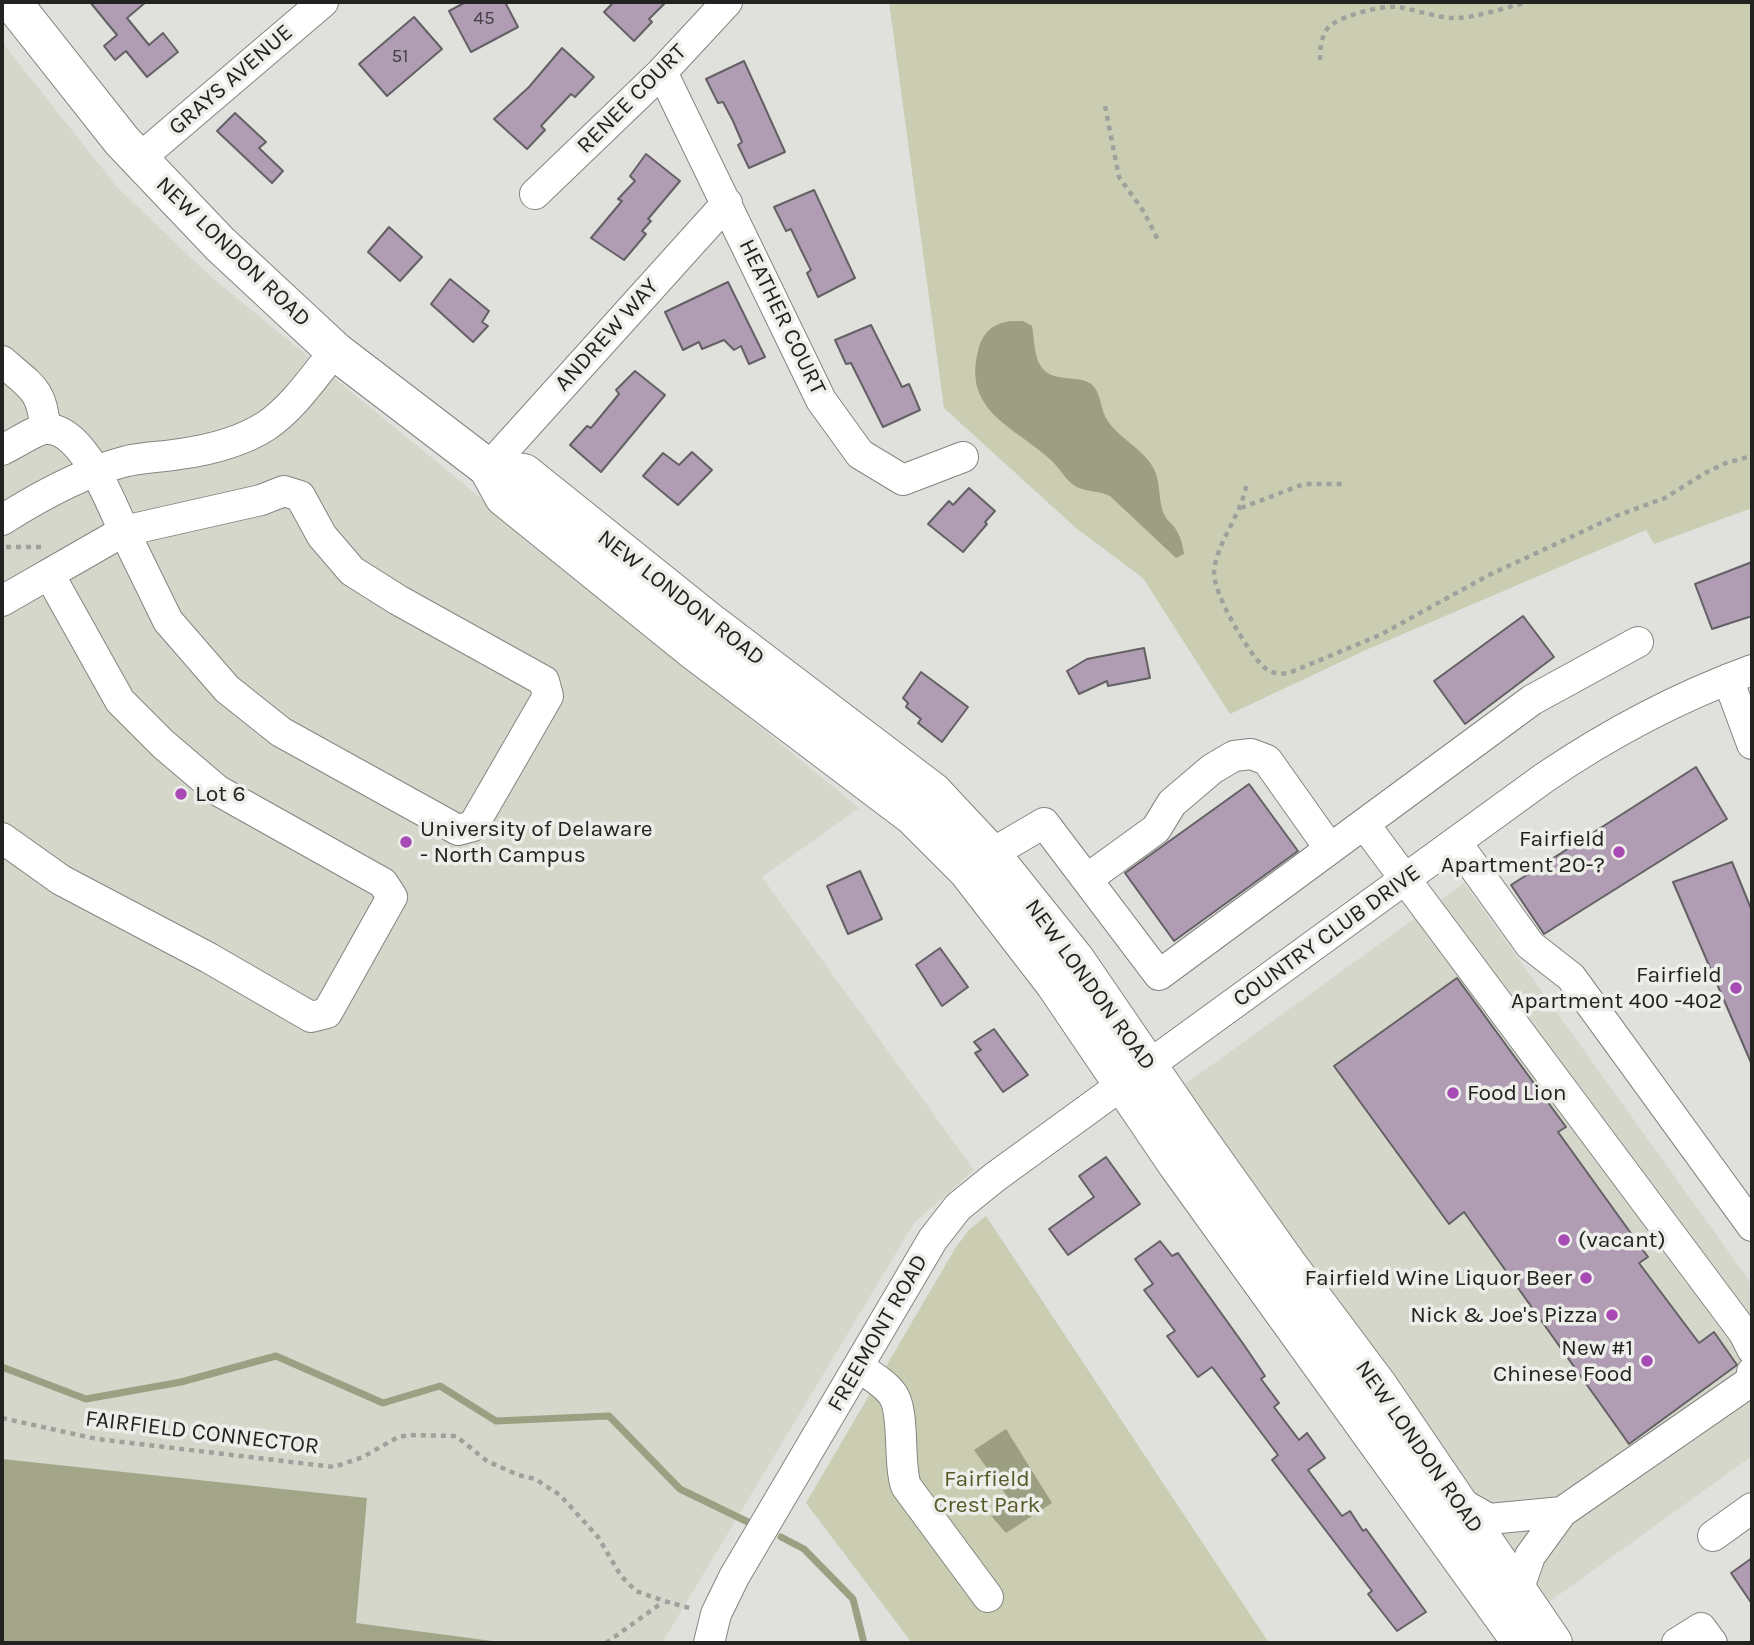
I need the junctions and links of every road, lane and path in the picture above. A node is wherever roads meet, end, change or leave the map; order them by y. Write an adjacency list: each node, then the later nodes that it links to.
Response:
1 (12, 2): 8 (main road, NEW LONDON ROAD)
2 (323, 2): 8 (street, GRAYS AVENUE)
3 (727, 2): 6 (street, RENEE COURT)
4 (1525, 3): 5 (path)
5 (1320, 61)
6 (662, 72): 9 (street, RENEE COURT); 10 (street, HEATHER COURT)
7 (1105, 106): 11 (path)
8 (139, 159): 12 (main road, NEW LONDON ROAD)
9 (535, 194)
10 (727, 203): 17 (street, HEATHER COURT); 18 (street, ANDREW WAY)
11 (1158, 243)
12 (335, 352): 18 (main road, NEW LONDON ROAD); 19 (street)
13 (2, 361): 14 (street)
14 (45, 429): 15 (street); 19 (street)
15 (2, 450)
16 (1752, 456): 22 (path)
17 (963, 457)
18 (488, 468): 35 (main road, NEW LONDON ROAD); 38 (main road, NEW LONDON ROAD)
19 (95, 472): 23 (street); 24 (street)
20 (1343, 484): 22 (path)
21 (1246, 486): 22 (path)
22 (1240, 508)
23 (2, 520)
24 (124, 531): 24 (street); 26 (street)
25 (2, 547): 26 (path)
26 (52, 561): 27 (street); 32 (street)
27 (2, 601)
28 (1638, 642): 31 (street)
29 (1740, 674): 30 (street); 33 (street, COUNTRY CLUB DRIVE)
30 (1752, 744)
31 (1364, 824): 34 (street); 37 (street)
32 (2, 838)
33 (1456, 842): 37 (street, COUNTRY CLUB DRIVE); 39 (street)
34 (1330, 849): 36 (street); 36 (street)
35 (991, 853): 36 (street); 38 (main road, NEW LONDON ROAD)
36 (1087, 879)
37 (1405, 879): 38 (street, COUNTRY CLUB DRIVE); 40 (street)
38 (1136, 1075): 41 (street, FREEMONT ROAD); 44 (main road, NEW LONDON ROAD); 52 (main road, NEW LONDON ROAD)
39 (1752, 1226)
40 (1752, 1349)
41 (859, 1367): 48 (street); 51 (street, FREEMONT ROAD)
42 (1752, 1372): 46 (street)
43 (2, 1418): 50 (path, FAIRFIELD CONNECTOR)
44 (1459, 1502): 46 (street); 49 (main road, NEW LONDON ROAD)
45 (1752, 1508): 47 (street)
46 (1562, 1512): 49 (street)
47 (1713, 1536)
48 (988, 1597)
49 (1523, 1599): 53 (main road, NEW LONDON ROAD)
50 (606, 1643)
51 (709, 1643)
52 (1522, 1643)
53 (1553, 1643)
54 (1677, 1643): 55 (street)
55 (1712, 1643)

